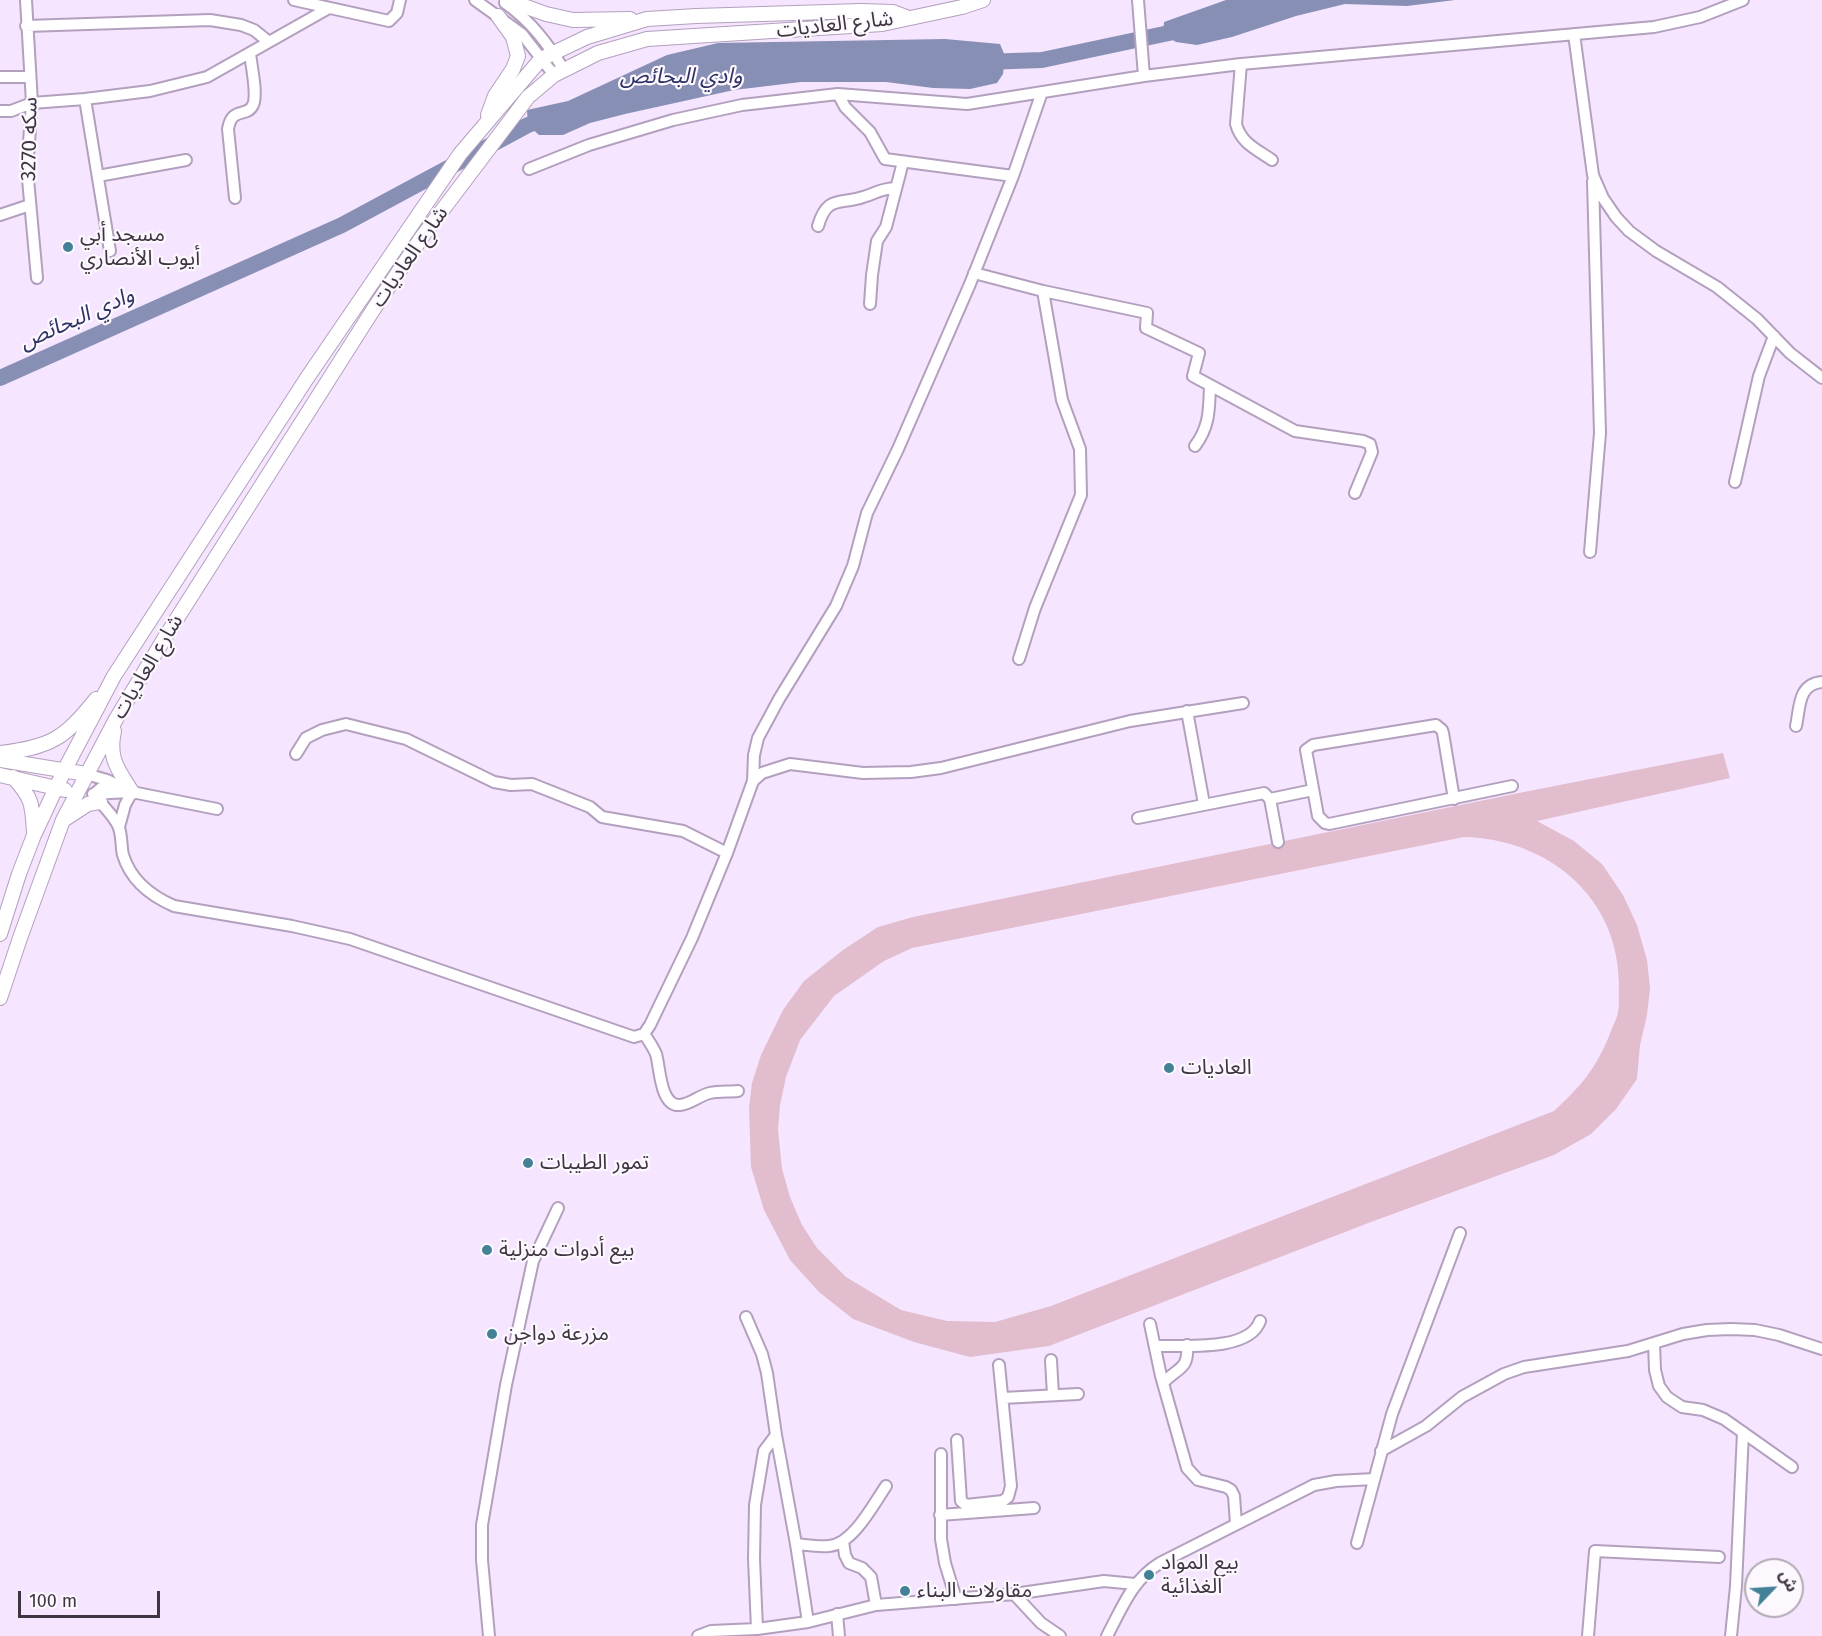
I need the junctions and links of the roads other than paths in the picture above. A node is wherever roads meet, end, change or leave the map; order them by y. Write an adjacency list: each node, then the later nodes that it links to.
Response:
1 (26, 0): 14 (street, سكه 3270)
2 (294, 0): 10 (street)
3 (400, 0): 10 (street)
4 (475, 0): 11 (street)
5 (501, 0): 18 (street)
6 (507, 0): 13 (main road)
7 (983, 0): 12 (main road)
8 (1743, 0): 15 (street)
9 (1142, 1): 22 (street)
10 (329, 8): 16 (street)
11 (498, 15): 18 (street); 29 (main road)
12 (906, 17): 13 (main road, شارع العاديات); 20 (main road, شارع العاديات)
13 (647, 20): 18 (main road, شارع العاديات)
14 (26, 26): 16 (street); 23 (street, سكه 3270)
15 (1574, 34): 19 (street); 34 (street)
16 (269, 42): 17 (street)
17 (250, 52): 26 (street); 38 (street)
18 (547, 56): 20 (street); 29 (main road, شارع العاديات)
19 (1241, 64): 22 (street); 30 (street)
20 (559, 73): 59 (main road, شارع العاديات)
21 (0, 76): 23 (street)
22 (1144, 76): 24 (street)
23 (30, 78): 27 (street, سكه 3270)
24 (1042, 92): 25 (street); 36 (street)
25 (838, 94): 32 (street); 33 (street)
26 (86, 99): 27 (street); 35 (street)
27 (32, 102): 28 (street); 39 (street, سكه 3270)
28 (0, 111)
29 (484, 125): 55 (main road, شارع العاديات)
30 (1272, 159)
31 (186, 160): 35 (street)
32 (903, 162): 36 (street); 37 (street)
33 (529, 169)
34 (1593, 175): 47 (street); 53 (street)
35 (98, 176): 42 (street)
36 (1013, 176): 43 (street)
37 (896, 188): 41 (street); 46 (street)
38 (235, 198)
39 (30, 205): 40 (street); 44 (street, سكه 3270)
40 (0, 214)
41 (818, 226)
42 (110, 251)
43 (974, 273): 45 (street); 67 (street)
44 (37, 278)
45 (1042, 291): 49 (street); 54 (street)
46 (870, 304)
47 (1774, 336): 48 (street); 51 (street)
48 (1822, 378)
49 (1210, 386): 50 (street); 52 (street)
50 (1195, 446)
51 (1735, 482)
52 (1355, 493)
53 (1590, 552)
54 (1019, 659)
55 (114, 676): 61 (main road); 64 (main road, شارع العاديات)
56 (1822, 682): 60 (street)
57 (1244, 703): 58 (street)
58 (1187, 711): 67 (street); 77 (street)
59 (116, 719): 65 (main road, شارع العاديات); 73 (main road)
60 (1797, 726)
61 (0, 753)
62 (296, 754): 84 (street)
63 (0, 760): 64 (main road)
64 (64, 771): 65 (main road); 70 (main road, شارع العاديات)
65 (86, 774): 68 (street); 72 (main road, شارع العاديات)
66 (7, 776): 70 (main road); 82 (main road)
67 (753, 781): 84 (street)
68 (113, 783): 73 (street); 74 (street)
69 (1512, 786): 76 (street)
70 (56, 789): 72 (main road); 82 (main road, شارع العاديات)
71 (1312, 790): 75 (street); 76 (street); 76 (street)
72 (76, 792): 74 (street); 80 (main road, شارع العاديات)
73 (132, 792): 74 (street); 78 (street); 81 (street)
74 (97, 798): 80 (main road); 81 (street)
75 (1270, 799): 77 (street); 83 (street)
76 (1454, 799)
77 (1204, 804): 79 (street)
78 (218, 809)
79 (1138, 818)
80 (63, 820): 86 (main road, شارع العاديات)
81 (119, 827): 87 (street)
82 (34, 835): 85 (main road, شارع العاديات)
83 (1278, 842)
84 (727, 853): 87 (street)
85 (0, 934)
86 (0, 998)
87 (644, 1034): 88 (street)
88 (738, 1091)
89 (558, 1208): 126 (street)
90 (1460, 1233): 107 (street)
91 (746, 1317): 105 (street)
92 (1260, 1321): 95 (street)
93 (1150, 1324): 96 (street)
94 (1654, 1343): 97 (street); 104 (street); 107 (street)
95 (1187, 1345): 96 (street); 100 (street)
96 (1156, 1346): 100 (street)
97 (1822, 1349)
98 (1051, 1360): 102 (street)
99 (999, 1365): 103 (street)
100 (1163, 1383): 114 (street)
101 (1078, 1394): 102 (street)
102 (1053, 1395): 103 (street)
103 (1003, 1398): 106 (street)
104 (1743, 1432): 109 (street); 133 (street)
105 (776, 1435): 117 (street); 125 (street)
106 (957, 1440)
107 (1381, 1451): 110 (street)
108 (941, 1454): 113 (street)
109 (1792, 1467)
110 (1374, 1479): 114 (street); 116 (street)
111 (886, 1486): 115 (street)
112 (1034, 1508): 113 (street)
113 (940, 1515): 121 (street)
114 (1236, 1524): 119 (street)
115 (843, 1541): 117 (street); 122 (street)
116 (1357, 1543)
117 (796, 1544): 124 (street)
118 (1719, 1557): 132 (street)
119 (1135, 1584): 120 (street); 131 (street)
120 (1014, 1594): 121 (street); 130 (street)
121 (956, 1599): 122 (street)
122 (876, 1605): 123 (street)
123 (837, 1614): 124 (street); 129 (street)
124 (802, 1623): 125 (street); 128 (street)
125 (753, 1632): 127 (street)
126 (489, 1636)
127 (698, 1636)
128 (798, 1636)
129 (839, 1636)
130 (1060, 1636)
131 (1107, 1636)
132 (1588, 1636)
133 (1731, 1636)

